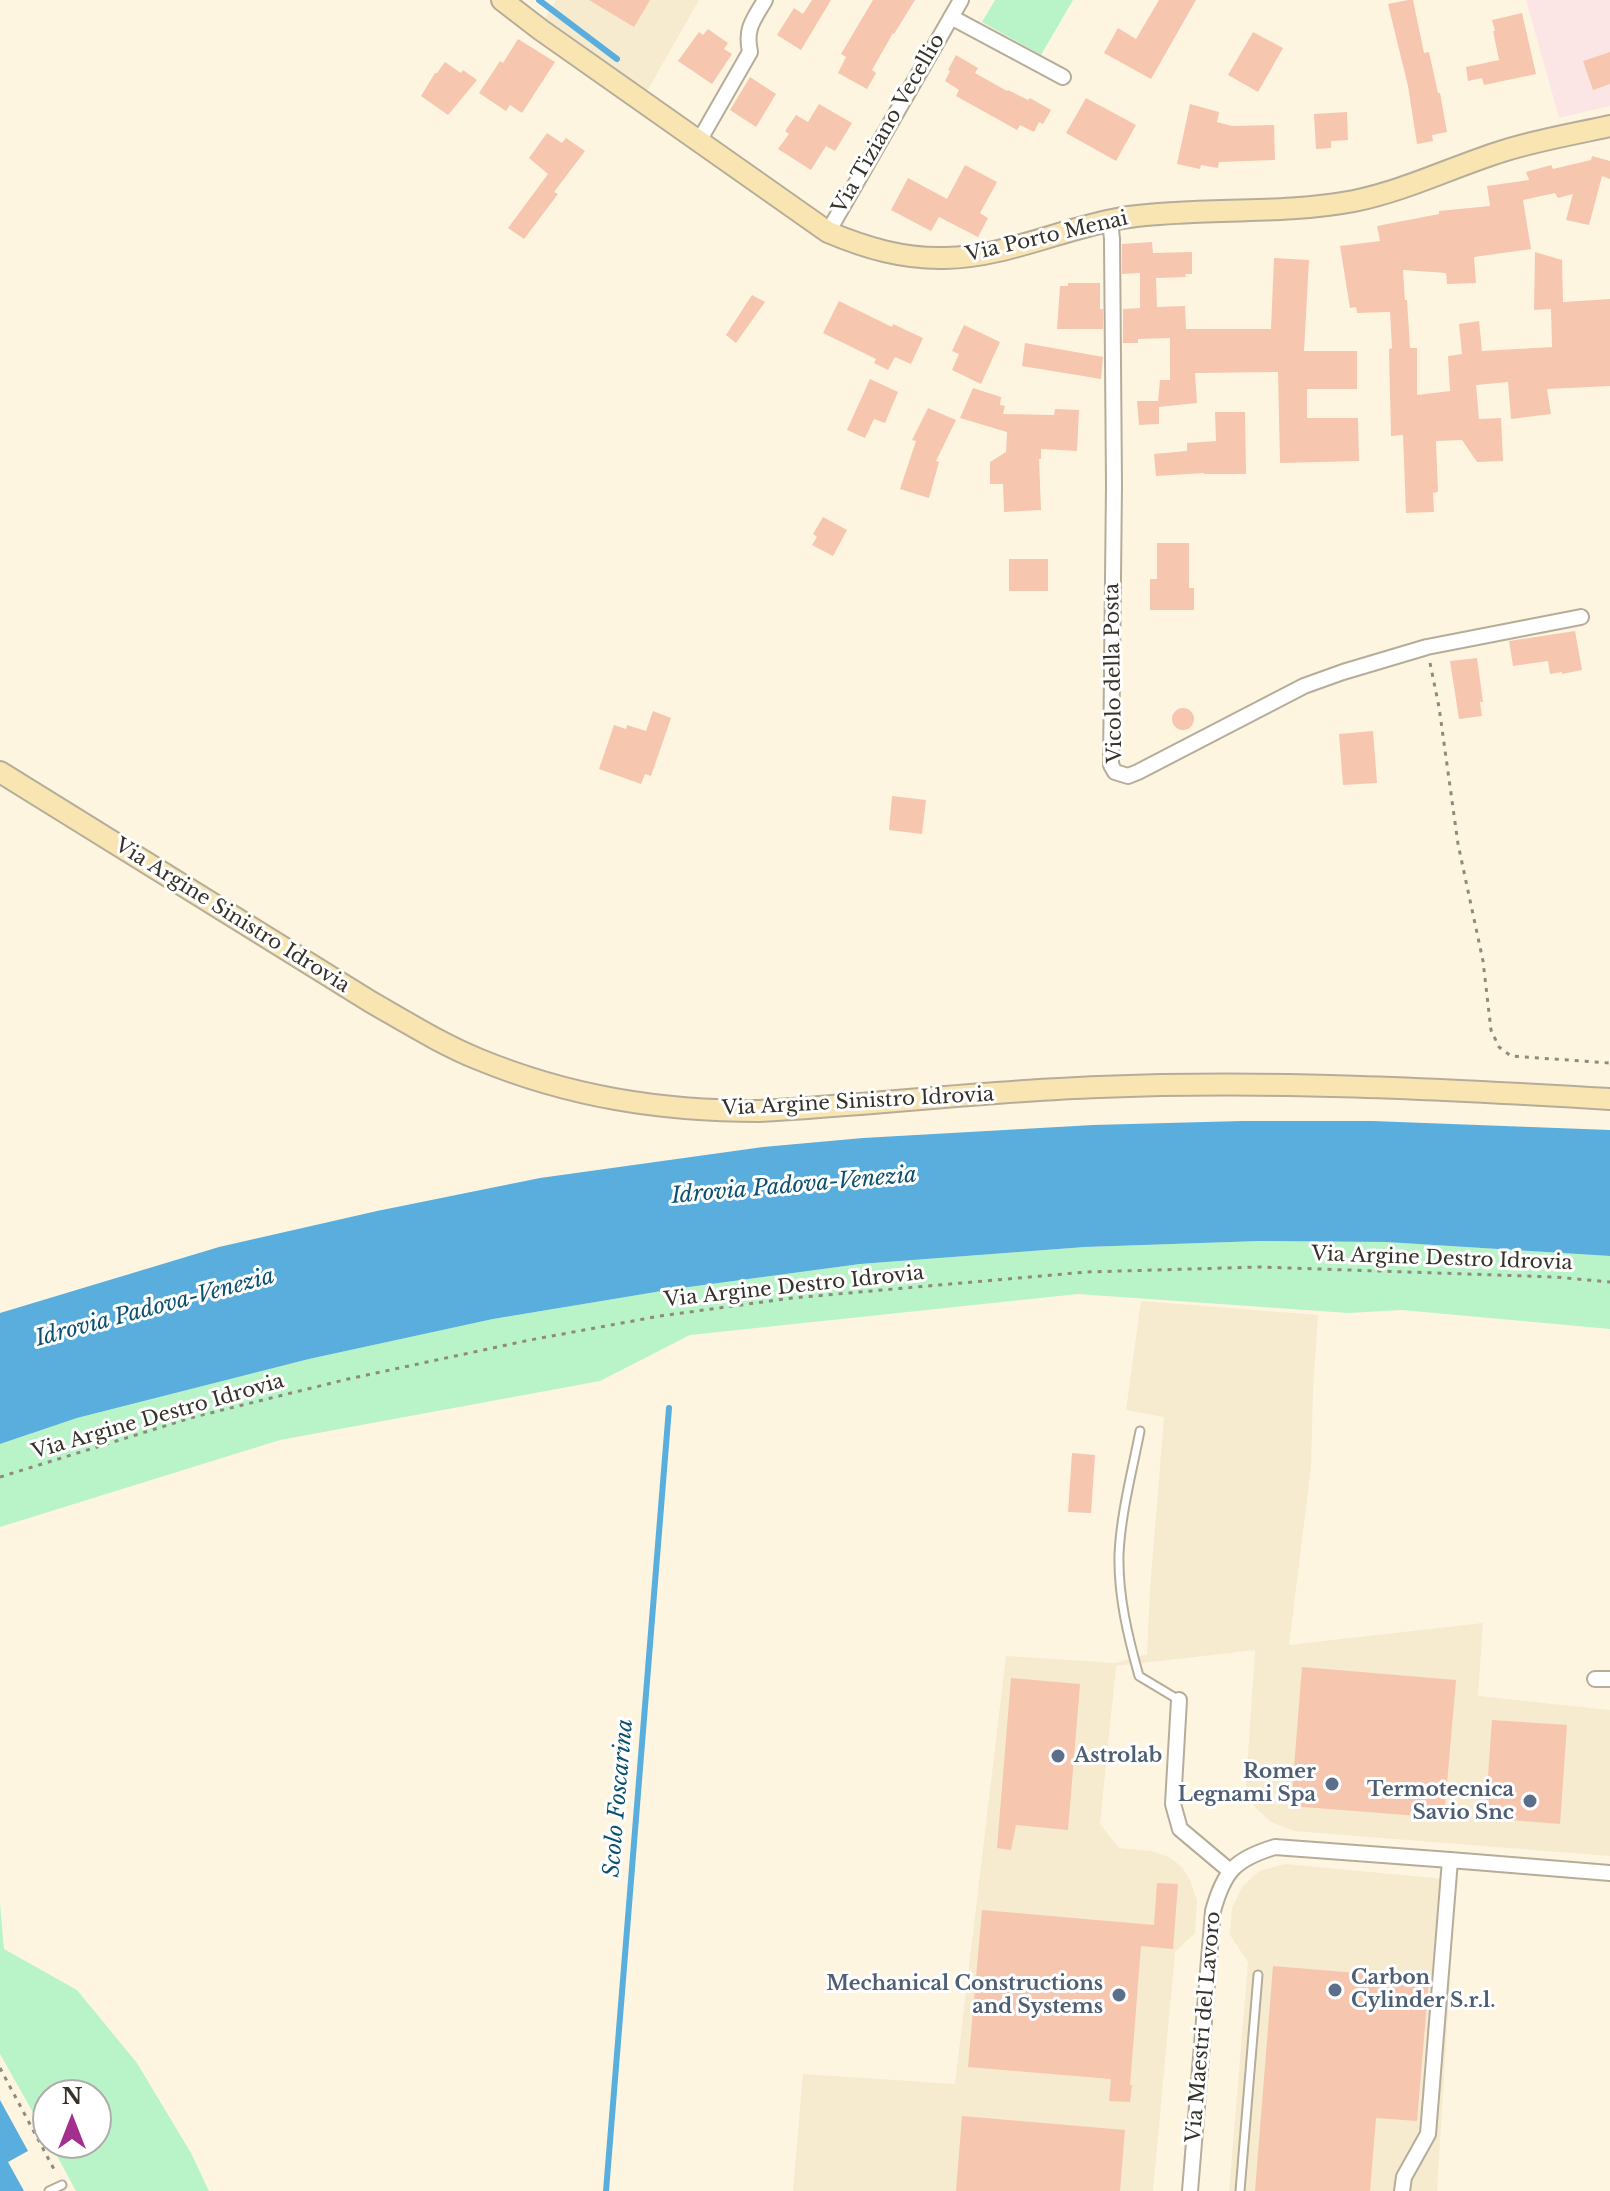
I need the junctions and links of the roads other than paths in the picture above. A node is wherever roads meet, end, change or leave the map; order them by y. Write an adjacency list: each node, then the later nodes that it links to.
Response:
1 (502, 0): 7 (main road, Via Porto Menai)
2 (765, 0): 7 (street)
3 (961, 0): 4 (street, Via Tiziano Vecellio)
4 (951, 17): 5 (street, Via Tiziano Vecellio); 9 (street, Via Tiziano Vecellio)
5 (1063, 77)
6 (1610, 126): 8 (main road, Via Porto Menai)
7 (699, 141): 9 (main road, Via Porto Menai)
8 (1110, 221): 9 (main road, Via Porto Menai); 10 (street, Vicolo della Posta)
9 (828, 232)
10 (1581, 617)
11 (0, 772): 12 (main road, Via Argine Sinistro Idrovia)
12 (1610, 1099)
13 (1140, 1431): 14 (lane)
14 (1179, 1700): 16 (street)
15 (1450, 1860): 16 (street); 17 (street); 23 (street)
16 (1230, 1871): 21 (street, Via Maestri del Lavoro)
17 (1610, 1873)
18 (1258, 1975): 22 (lane)
19 (62, 2185): 20 (lane)
20 (49, 2191)
21 (1190, 2191)
22 (1240, 2191)
23 (1402, 2191)

